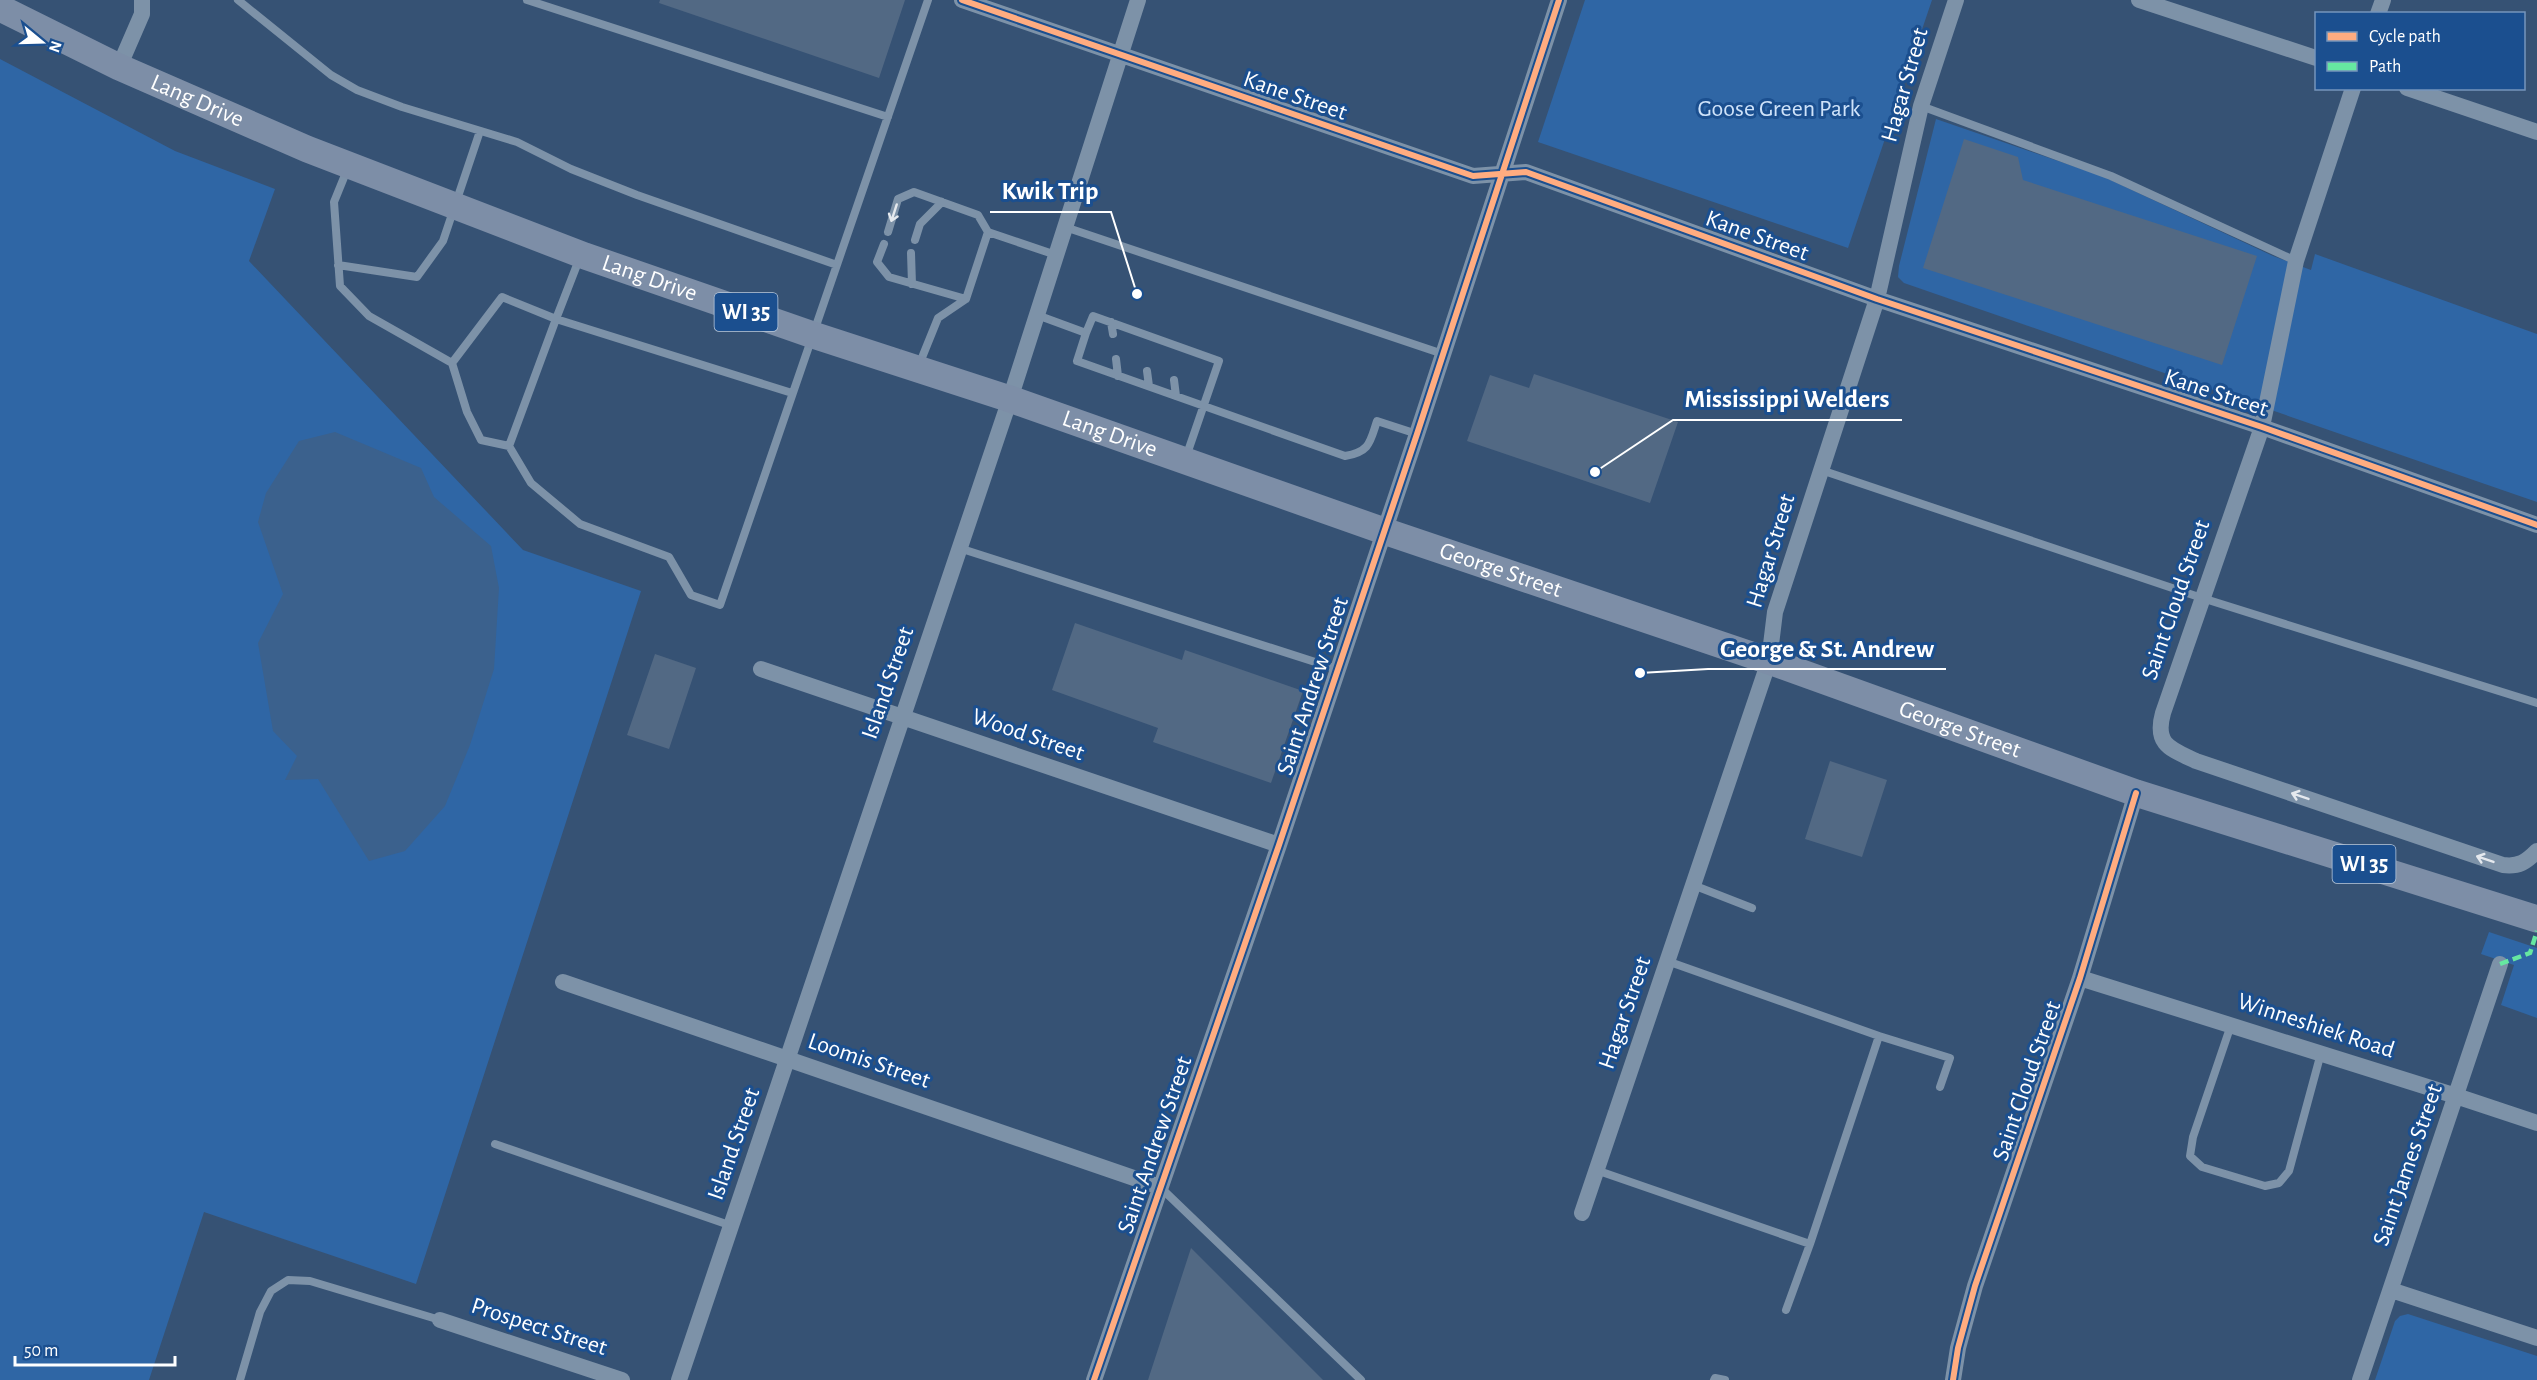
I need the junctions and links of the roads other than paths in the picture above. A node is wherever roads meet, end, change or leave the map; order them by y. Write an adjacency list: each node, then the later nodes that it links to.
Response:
1 (142, 0): 13 (street)
2 (238, 0): 18 (lane)
3 (527, 0): 17 (lane)
4 (928, 0): 17 (lane)
5 (962, 0): 11 (street, Kane Street)
6 (1137, 0): 11 (street, Island Street)
7 (1559, 0): 21 (street, Saint Andrew Street)
8 (1956, 0): 16 (street, Hagar Street)
9 (2139, 0): 12 (street)
10 (0, 8): 13 (main road, Lang Drive / WI 35)
11 (1119, 54): 21 (street, Kane Street); 24 (street, Island Street)
12 (2315, 58)
13 (119, 67): 20 (main road, Lang Drive / WI 35)
14 (2352, 90): 32 (street, Saint Cloud Street)
15 (2413, 90): 19 (street)
16 (1921, 106): 32 (lane); 37 (street, Hagar Street)
17 (888, 117): 34 (lane)
18 (480, 131): 23 (lane); 34 (lane)
19 (2537, 132)
20 (349, 165): 23 (main road, Lang Drive / WI 35); 33 (lane)
21 (1503, 174): 37 (street, Kane Street); 48 (street, Saint Andrew Street)
22 (942, 202): 25 (lane, one-way to 25); 26 (lane); 27 (lane)
23 (456, 206): 30 (main road, Lang Drive / WI 35); 33 (lane)
24 (1065, 227): 31 (street, Island Street); 48 (lane)
25 (888, 232)
26 (988, 232): 31 (lane); 36 (lane)
27 (915, 240)
28 (884, 244): 35 (lane)
29 (911, 253): 35 (lane)
30 (581, 255): 39 (lane); 44 (main road, Lang Drive / WI 35)
31 (1056, 255): 38 (street, Island Street)
32 (2296, 261): 60 (street, Saint Cloud Street)
33 (338, 265): 50 (lane)
34 (837, 265): 44 (lane)
35 (912, 284): 36 (lane)
36 (966, 299): 51 (lane)
37 (1877, 299): 60 (street, Kane Street); 64 (street, Hagar Street)
38 (1037, 315): 41 (lane); 58 (street, Island Street)
39 (556, 319): 50 (lane); 56 (lane); 62 (lane)
40 (1111, 322): 41 (lane); 42 (lane); 43 (lane)
41 (1086, 333): 53 (lane)
42 (1141, 333): 45 (lane); 46 (lane)
43 (1113, 334)
44 (813, 335): 51 (main road, Lang Drive / WI 35); 56 (lane)
45 (1168, 342): 47 (lane); 59 (lane)
46 (1143, 345)
47 (1170, 353)
48 (1443, 354): 61 (street, Saint Andrew Street)
49 (1116, 359): 53 (lane)
50 (452, 363): 62 (lane)
51 (917, 369): 58 (main road, Lang Drive / WI 35)
52 (1147, 371): 55 (lane)
53 (1118, 376): 55 (lane)
54 (1174, 380): 57 (lane)
55 (1149, 386): 57 (lane)
56 (792, 393): 62 (lane)
57 (1176, 396): 59 (lane)
58 (1010, 399): 63 (main road, Lang Drive / WI 35); 67 (street, Island Street)
59 (1204, 406): 61 (lane); 63 (lane)
60 (2262, 427): 65 (street, Kane Street); 68 (street, Saint Cloud Street)
61 (1417, 434): 66 (street, Saint Andrew Street)
62 (509, 446)
63 (1185, 461): 66 (main road, Lang Drive / WI 35)
64 (1821, 470): 68 (lane); 69 (street, Hagar Street)
65 (2537, 525)
66 (1384, 531): 69 (main road, George Street / WI 35); 71 (street, Saint Andrew Street)
67 (959, 548): 71 (lane); 73 (street, Island Street)
68 (2202, 598): 72 (lane); 76 (street, Saint Cloud Street, one-way to 68)
69 (1769, 661): 74 (main road, George Street / WI 35); 77 (street, Hagar Street)
70 (761, 669): 73 (street, Wood Street)
71 (1337, 669): 75 (street, Saint Andrew Street)
72 (2537, 704)
73 (901, 717): 75 (street, Wood Street); 87 (street, Island Street)
74 (2136, 793): 79 (main road, George Street / WI 35); 82 (street, Saint Cloud Street)
75 (1279, 845): 93 (street, Saint Andrew Street)
76 (2537, 851)
77 (1693, 885): 78 (lane); 80 (street, Hagar Street)
78 (1752, 908)
79 (2537, 919)
80 (1667, 961): 85 (lane); 92 (street, Hagar Street)
81 (2500, 964): 89 (street, Saint James Street)
82 (2080, 978): 84 (street, Winneshiek Road); 108 (street, Saint Cloud Street)
83 (563, 982): 87 (street, Loomis Street)
84 (2231, 1024): 86 (street, Winneshiek Road); 86 (lane)
85 (1879, 1036): 88 (lane); 96 (lane)
86 (2321, 1053): 89 (street, Winneshiek Road)
87 (789, 1059): 93 (street, Loomis Street); 95 (street, Island Street)
88 (1940, 1087)
89 (2456, 1096): 90 (street, Winneshiek Road); 97 (street, Saint James Street)
90 (2537, 1124)
91 (495, 1144): 95 (lane)
92 (1596, 1170): 94 (street, Hagar Street); 96 (lane)
93 (1160, 1187): 104 (street, Saint Andrew Street); 105 (lane)
94 (1582, 1213)
95 (732, 1226): 103 (street, Island Street)
96 (1810, 1244): 98 (lane)
97 (2391, 1290): 100 (street); 109 (street, Saint James Street)
98 (1786, 1310)
99 (440, 1320): 101 (lane); 102 (street, Prospect Street)
100 (2537, 1338)
101 (240, 1380)
102 (622, 1380)
103 (679, 1380)
104 (1094, 1380)
105 (1361, 1380)
106 (1714, 1380): 107 (lane)
107 (1725, 1380)
108 (1953, 1380)
109 (2360, 1380)

